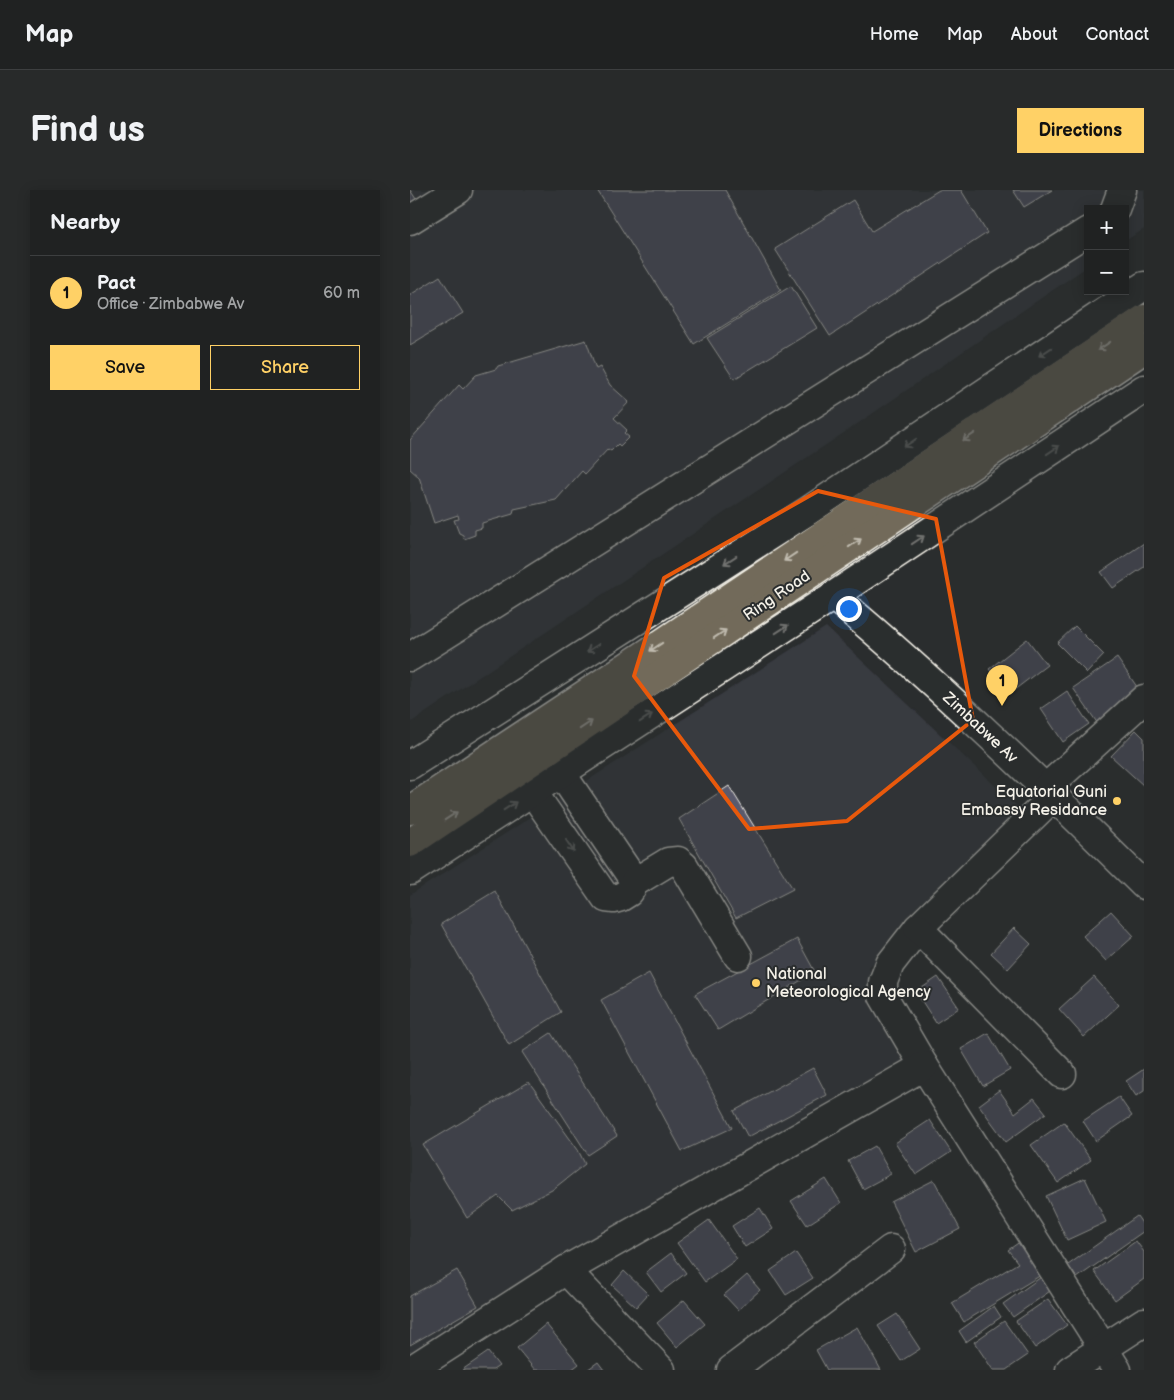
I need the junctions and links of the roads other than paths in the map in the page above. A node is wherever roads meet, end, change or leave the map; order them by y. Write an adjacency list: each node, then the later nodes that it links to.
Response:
1 (458, 190): 4 (street)
2 (1122, 190): 3 (street)
3 (1116, 205)
4 (410, 220)
5 (1084, 234): 11 (street)
6 (1144, 286): 13 (street, one-way to 13)
7 (1144, 319): 17 (highway, Ring Road, one-way to 17)
8 (1144, 350): 18 (highway, Ring Road, one-way to 8)
9 (1144, 389): 10 (street, one-way to 9)
10 (833, 596): 14 (street, one-way to 10); 16 (street, Zimbabwe Av)
11 (410, 657)
12 (1144, 699): 16 (street)
13 (410, 765)
14 (561, 773): 15 (street); 20 (street)
15 (532, 791): 19 (street, one-way to 15); 20 (street, one-way to 20)
16 (1050, 792): 21 (street, Zimbabwe Av); 22 (street)
17 (410, 810)
18 (410, 843)
19 (410, 871)
20 (635, 882): 23 (street)
21 (1144, 885)
22 (918, 928): 24 (street); 25 (street)
23 (738, 956)
24 (924, 1066): 27 (street); 29 (street)
25 (1062, 1074)
26 (891, 1249): 32 (street)
27 (566, 1270): 30 (street); 31 (street)
28 (1144, 1322): 29 (street)
29 (1111, 1359): 33 (street)
30 (417, 1369)
31 (661, 1370)
32 (731, 1370)
33 (1070, 1370)

